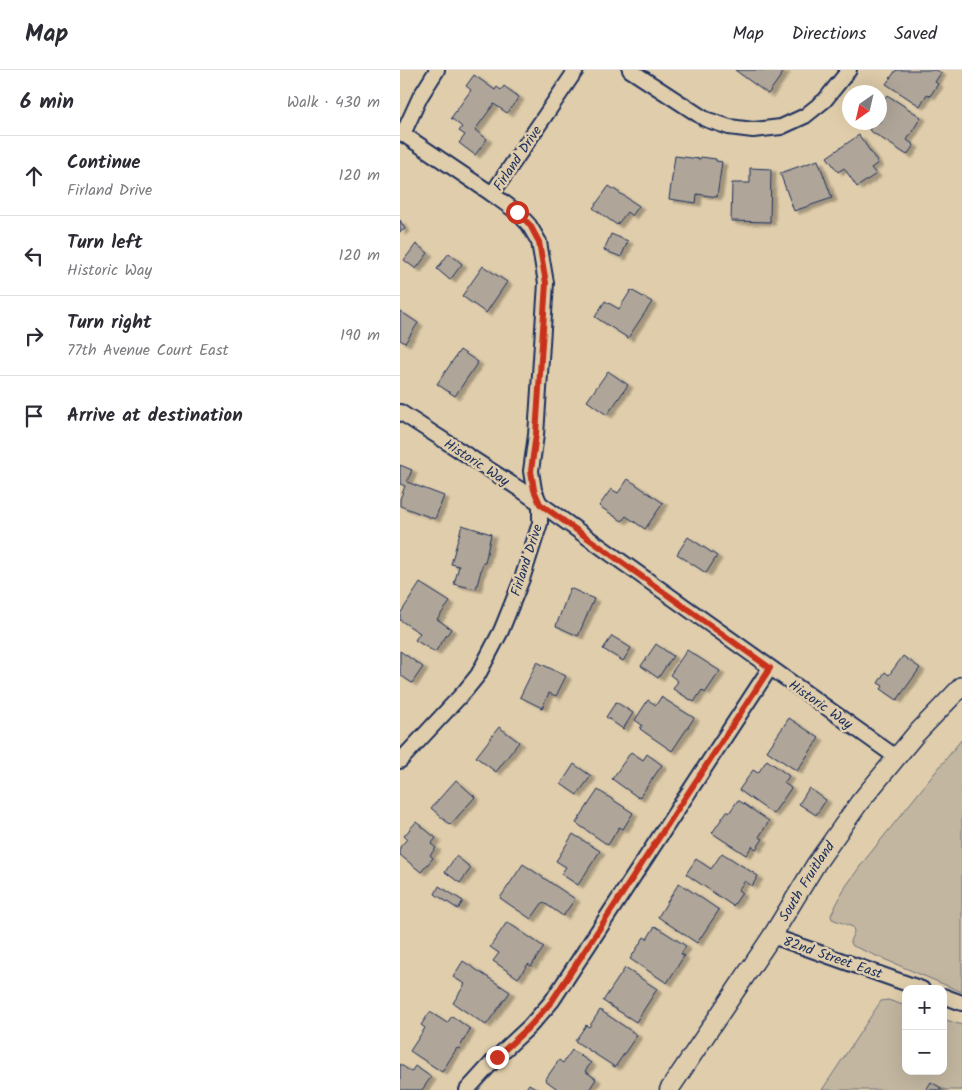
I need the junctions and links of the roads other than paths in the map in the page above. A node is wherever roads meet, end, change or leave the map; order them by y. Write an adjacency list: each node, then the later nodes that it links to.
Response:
1 (437, 70): 5 (street)
2 (576, 70): 6 (street, Firland Drive)
3 (630, 70): 4 (street)
4 (849, 70)
5 (402, 133): 6 (street)
6 (492, 194): 8 (street, Firland Drive)
7 (400, 412): 8 (street, Historic Way)
8 (540, 504): 9 (street, Historic Way); 12 (street, Firland Drive)
9 (770, 668): 11 (street, Historic Way); 17 (street)
10 (962, 686): 11 (street, South Fruitland)
11 (896, 757): 13 (street, South Fruitland)
12 (400, 761)
13 (772, 936): 14 (street, 82nd Street East); 18 (street, South Fruitland)
14 (911, 985)
15 (947, 997): 16 (street)
16 (962, 1003)
17 (467, 1090)
18 (669, 1090)

